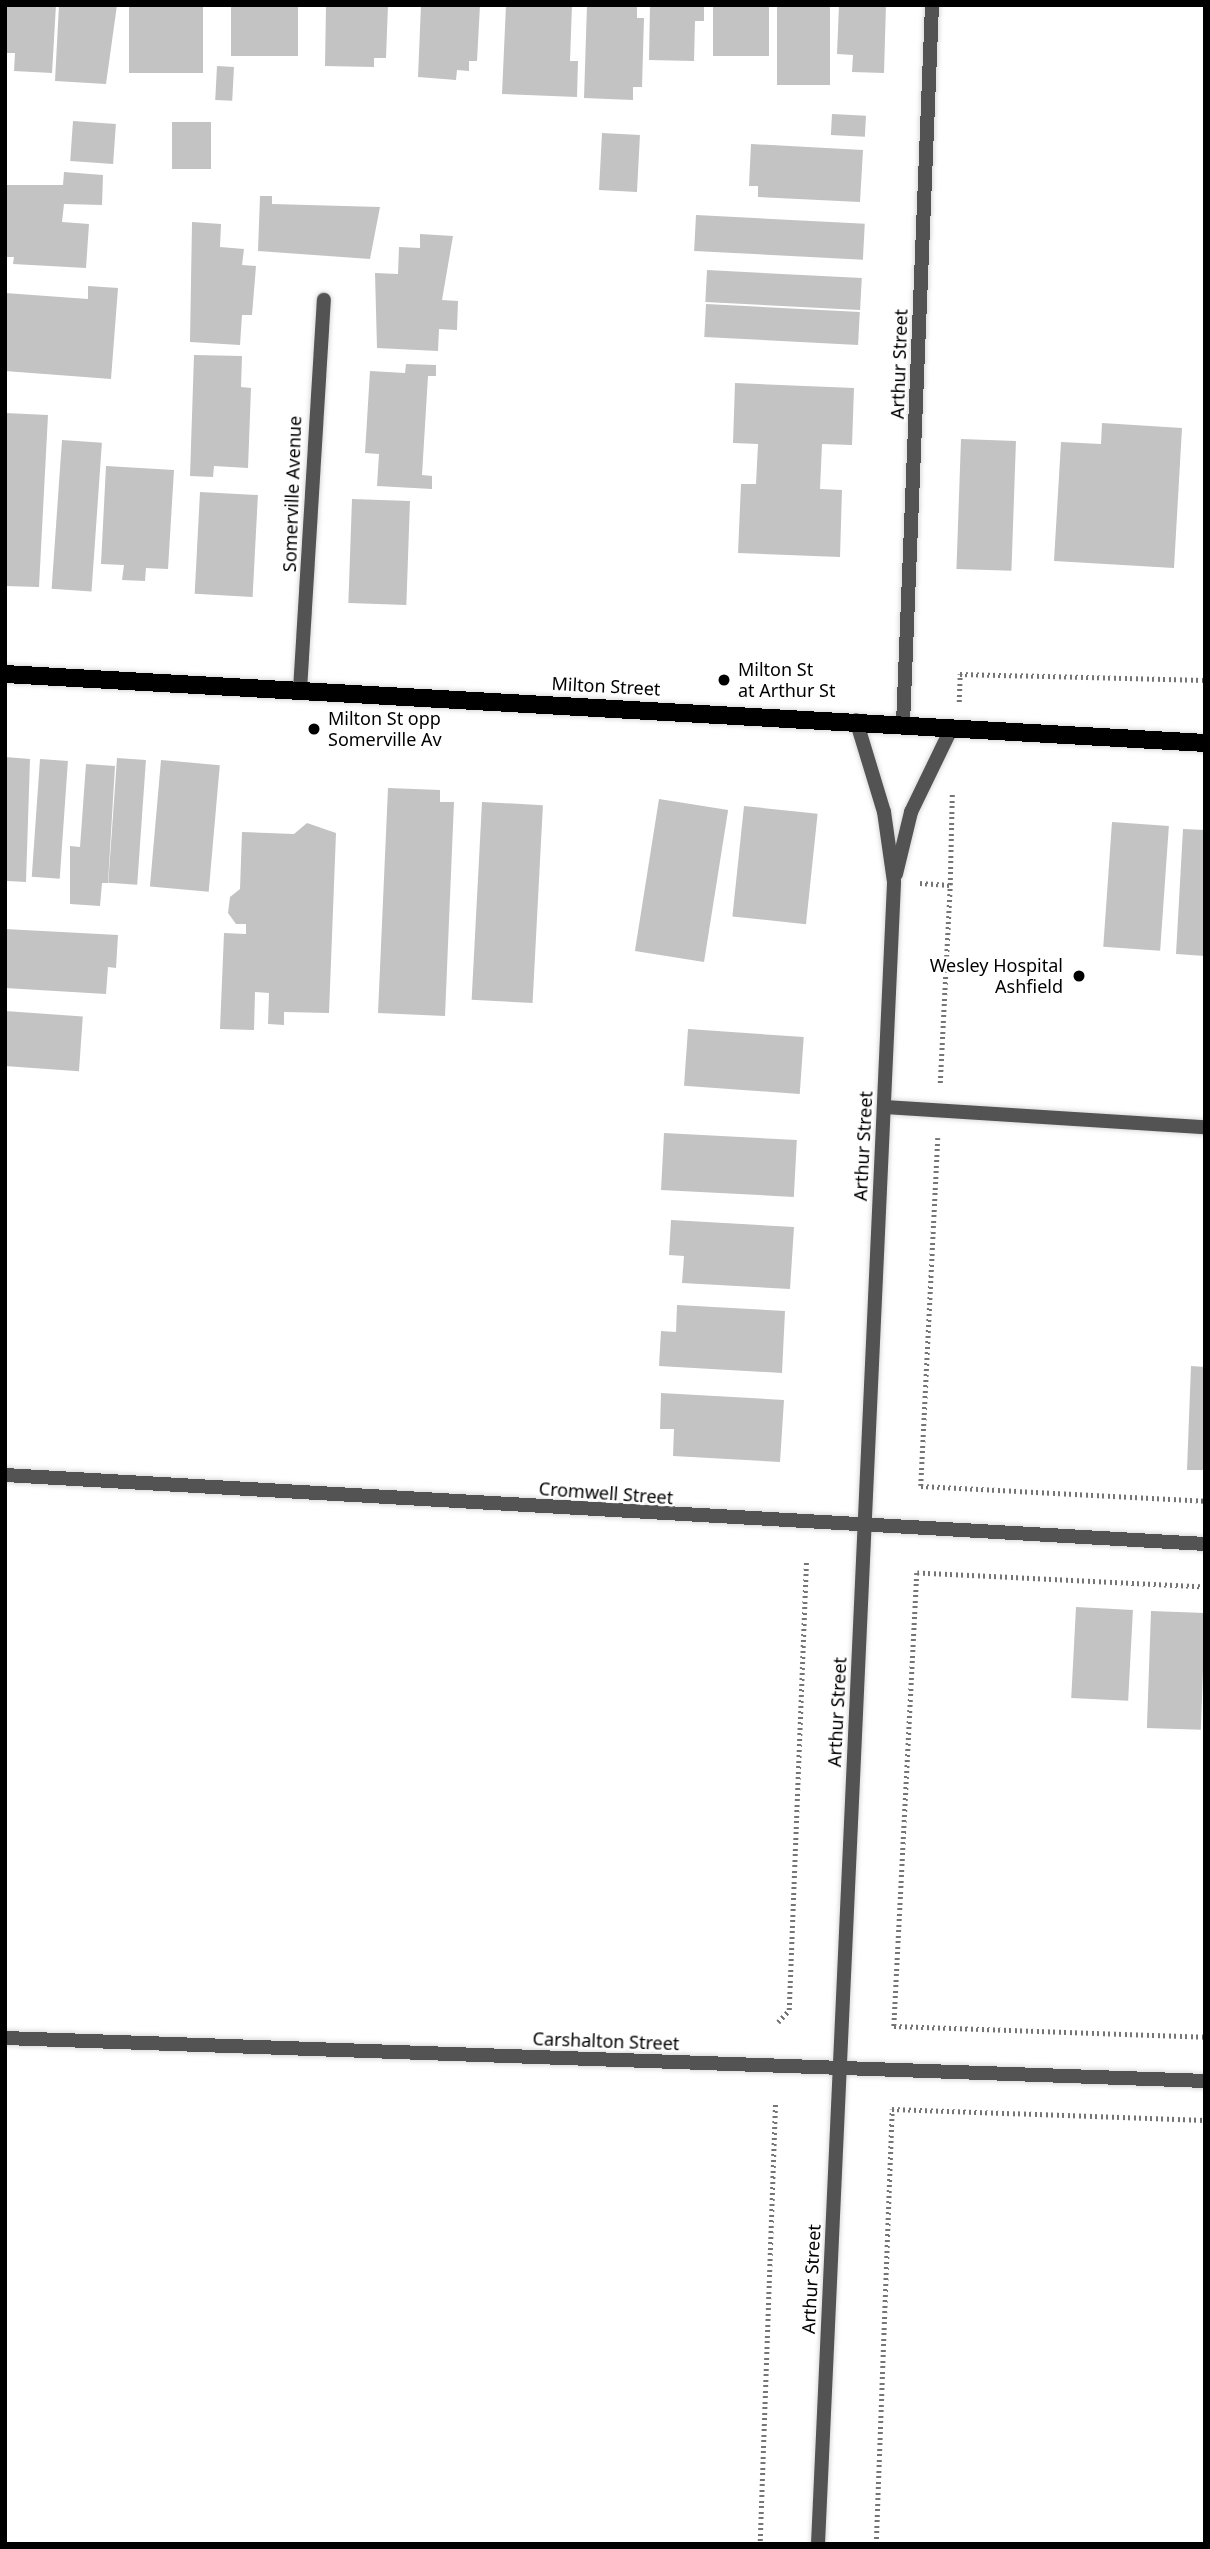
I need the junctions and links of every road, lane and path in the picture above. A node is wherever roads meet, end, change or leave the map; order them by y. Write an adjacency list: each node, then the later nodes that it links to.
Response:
1 (932, 5): 8 (street, Arthur Street)
2 (324, 300): 6 (street, Somerville Avenue)
3 (5, 674): 6 (main road, Milton Street)
4 (960, 674): 5 (path)
5 (1205, 680)
6 (300, 690): 7 (main road, Milton Street)
7 (856, 720): 8 (main road, Milton Street); 12 (street, Arthur Street)
8 (903, 724): 9 (main road, Milton Street)
9 (952, 727): 10 (main road, Milton Street); 12 (street, Arthur Street)
10 (1205, 743)
11 (953, 779): 13 (path)
12 (894, 882): 13 (path); 14 (street, Arthur Street)
13 (950, 885): 15 (path)
14 (884, 1107): 15 (street); 19 (street, Arthur Street)
15 (939, 1111): 16 (street); 18 (path)
16 (1205, 1127)
17 (5, 1475): 19 (street, Cromwell Street)
18 (1205, 1501)
19 (865, 1528): 20 (street, Cromwell Street); 26 (street, Arthur Street)
20 (1205, 1544)
21 (806, 1562): 23 (path)
22 (1205, 1587): 24 (path)
23 (778, 2022)
24 (1205, 2037)
25 (5, 2038): 26 (street, Carshalton Street)
26 (840, 2068): 27 (street, Carshalton Street); 31 (street, Arthur Street)
27 (1205, 2081)
28 (775, 2104): 30 (path)
29 (1205, 2120): 32 (path)
30 (760, 2541)
31 (818, 2544)
32 (876, 2544)

